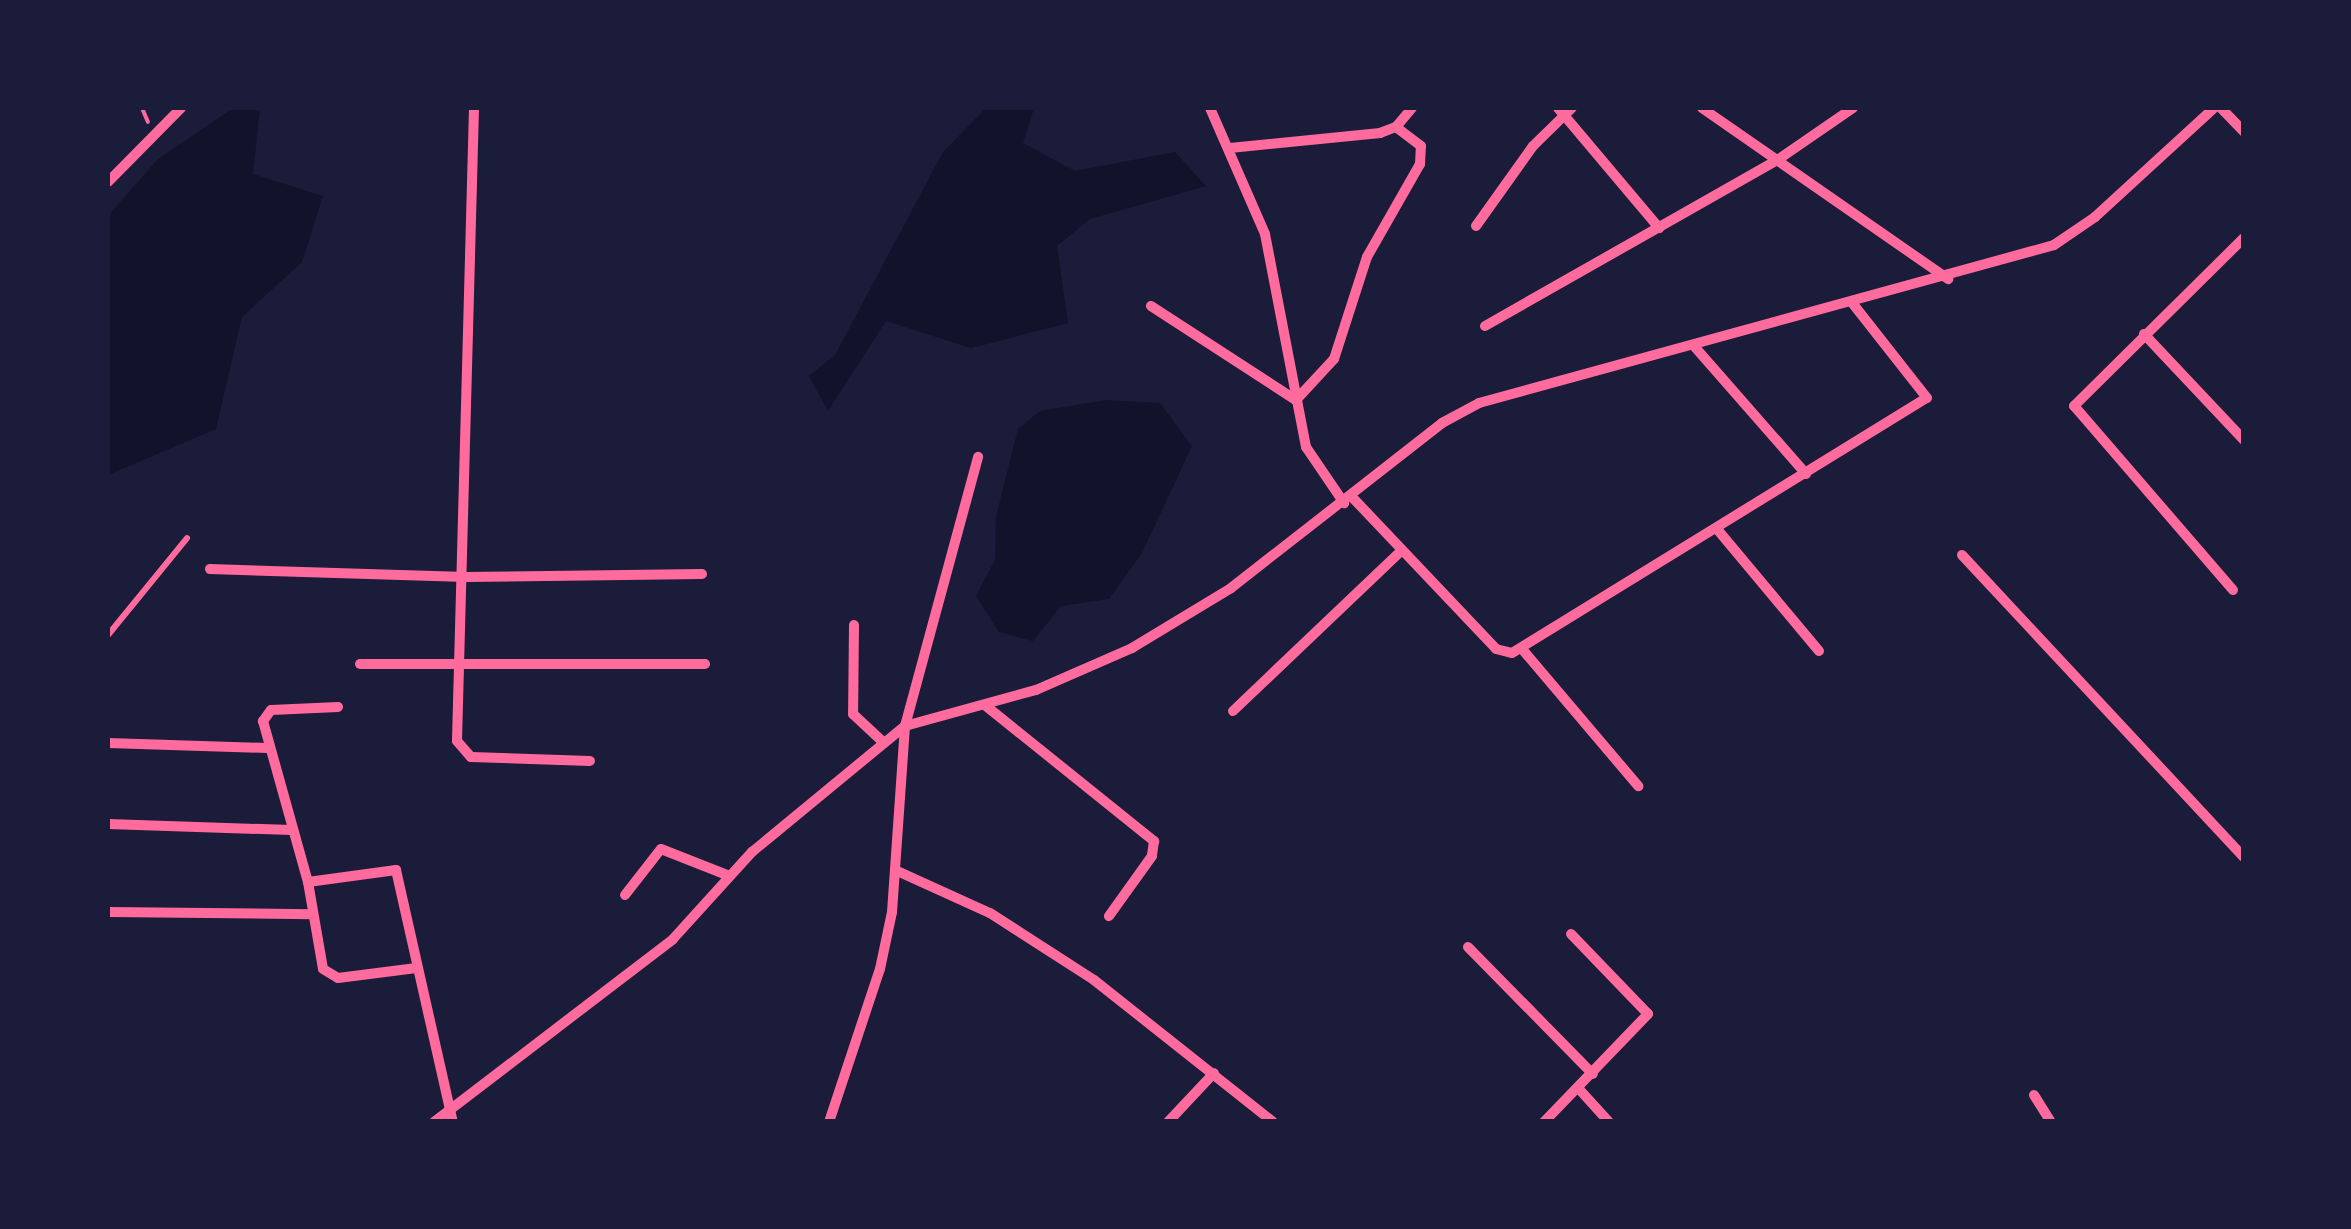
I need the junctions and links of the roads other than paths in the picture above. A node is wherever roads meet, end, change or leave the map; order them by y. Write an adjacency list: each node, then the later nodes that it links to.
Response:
1 (181, 108): 13 (street)
2 (474, 108): 34 (street)
3 (1210, 108): 11 (street)
4 (1412, 108): 9 (street)
5 (1702, 108): 12 (street)
6 (1852, 108): 12 (street)
7 (2217, 108): 10 (street); 17 (street)
8 (1565, 110): 14 (street); 15 (street)
9 (1396, 127): 11 (street); 23 (street)
10 (2244, 132)
11 (1230, 148): 23 (street)
12 (1780, 160): 15 (street); 17 (street)
13 (108, 182)
14 (1476, 226)
15 (1659, 228): 20 (street)
16 (2244, 238): 21 (street)
17 (1948, 279): 18 (street)
18 (1853, 304): 22 (street); 26 (street)
19 (1152, 306): 23 (street)
20 (1486, 326)
21 (2144, 334): 24 (street); 35 (street)
22 (1694, 346): 26 (street); 27 (street)
23 (1296, 400): 27 (street)
24 (2244, 440)
25 (978, 457): 46 (street)
26 (1806, 474): 28 (street)
27 (1348, 500): 30 (street); 44 (street)
28 (1717, 529): 38 (street); 39 (street)
29 (187, 538): 37 (lane)
30 (1402, 550): 38 (street); 45 (street)
31 (1962, 555): 54 (street)
32 (210, 569): 34 (street)
33 (702, 574): 34 (street)
34 (466, 577): 42 (street)
35 (2233, 590)
36 (854, 625): 47 (street)
37 (108, 636)
38 (1522, 649): 51 (street)
39 (1820, 652)
40 (360, 664): 42 (street)
41 (705, 664): 42 (street)
42 (460, 666): 50 (street)
43 (338, 706): 49 (street)
44 (986, 706): 46 (street); 61 (street)
45 (1233, 710)
46 (905, 726): 47 (street); 55 (street)
47 (882, 742): 56 (street)
48 (108, 743): 49 (street)
49 (267, 748): 53 (street)
50 (590, 760)
51 (1638, 786)
52 (108, 824): 53 (street)
53 (292, 830): 57 (street)
54 (2244, 857)
55 (895, 870): 65 (street); 71 (street)
56 (728, 875): 58 (street); 69 (street)
57 (308, 882): 60 (street); 64 (street)
58 (625, 894)
59 (108, 912): 60 (street)
60 (312, 914): 64 (street)
61 (1109, 916)
62 (1571, 934): 66 (street)
63 (1468, 947): 66 (street)
64 (416, 968): 69 (street)
65 (1214, 1073): 72 (street); 73 (street)
66 (1593, 1074): 67 (street)
67 (1579, 1089): 74 (street); 75 (street)
68 (2034, 1095): 76 (street)
69 (451, 1116): 70 (street)
70 (434, 1122)
71 (829, 1122)
72 (1168, 1122)
73 (1274, 1122)
74 (1544, 1122)
75 (1609, 1122)
76 (2051, 1122)

